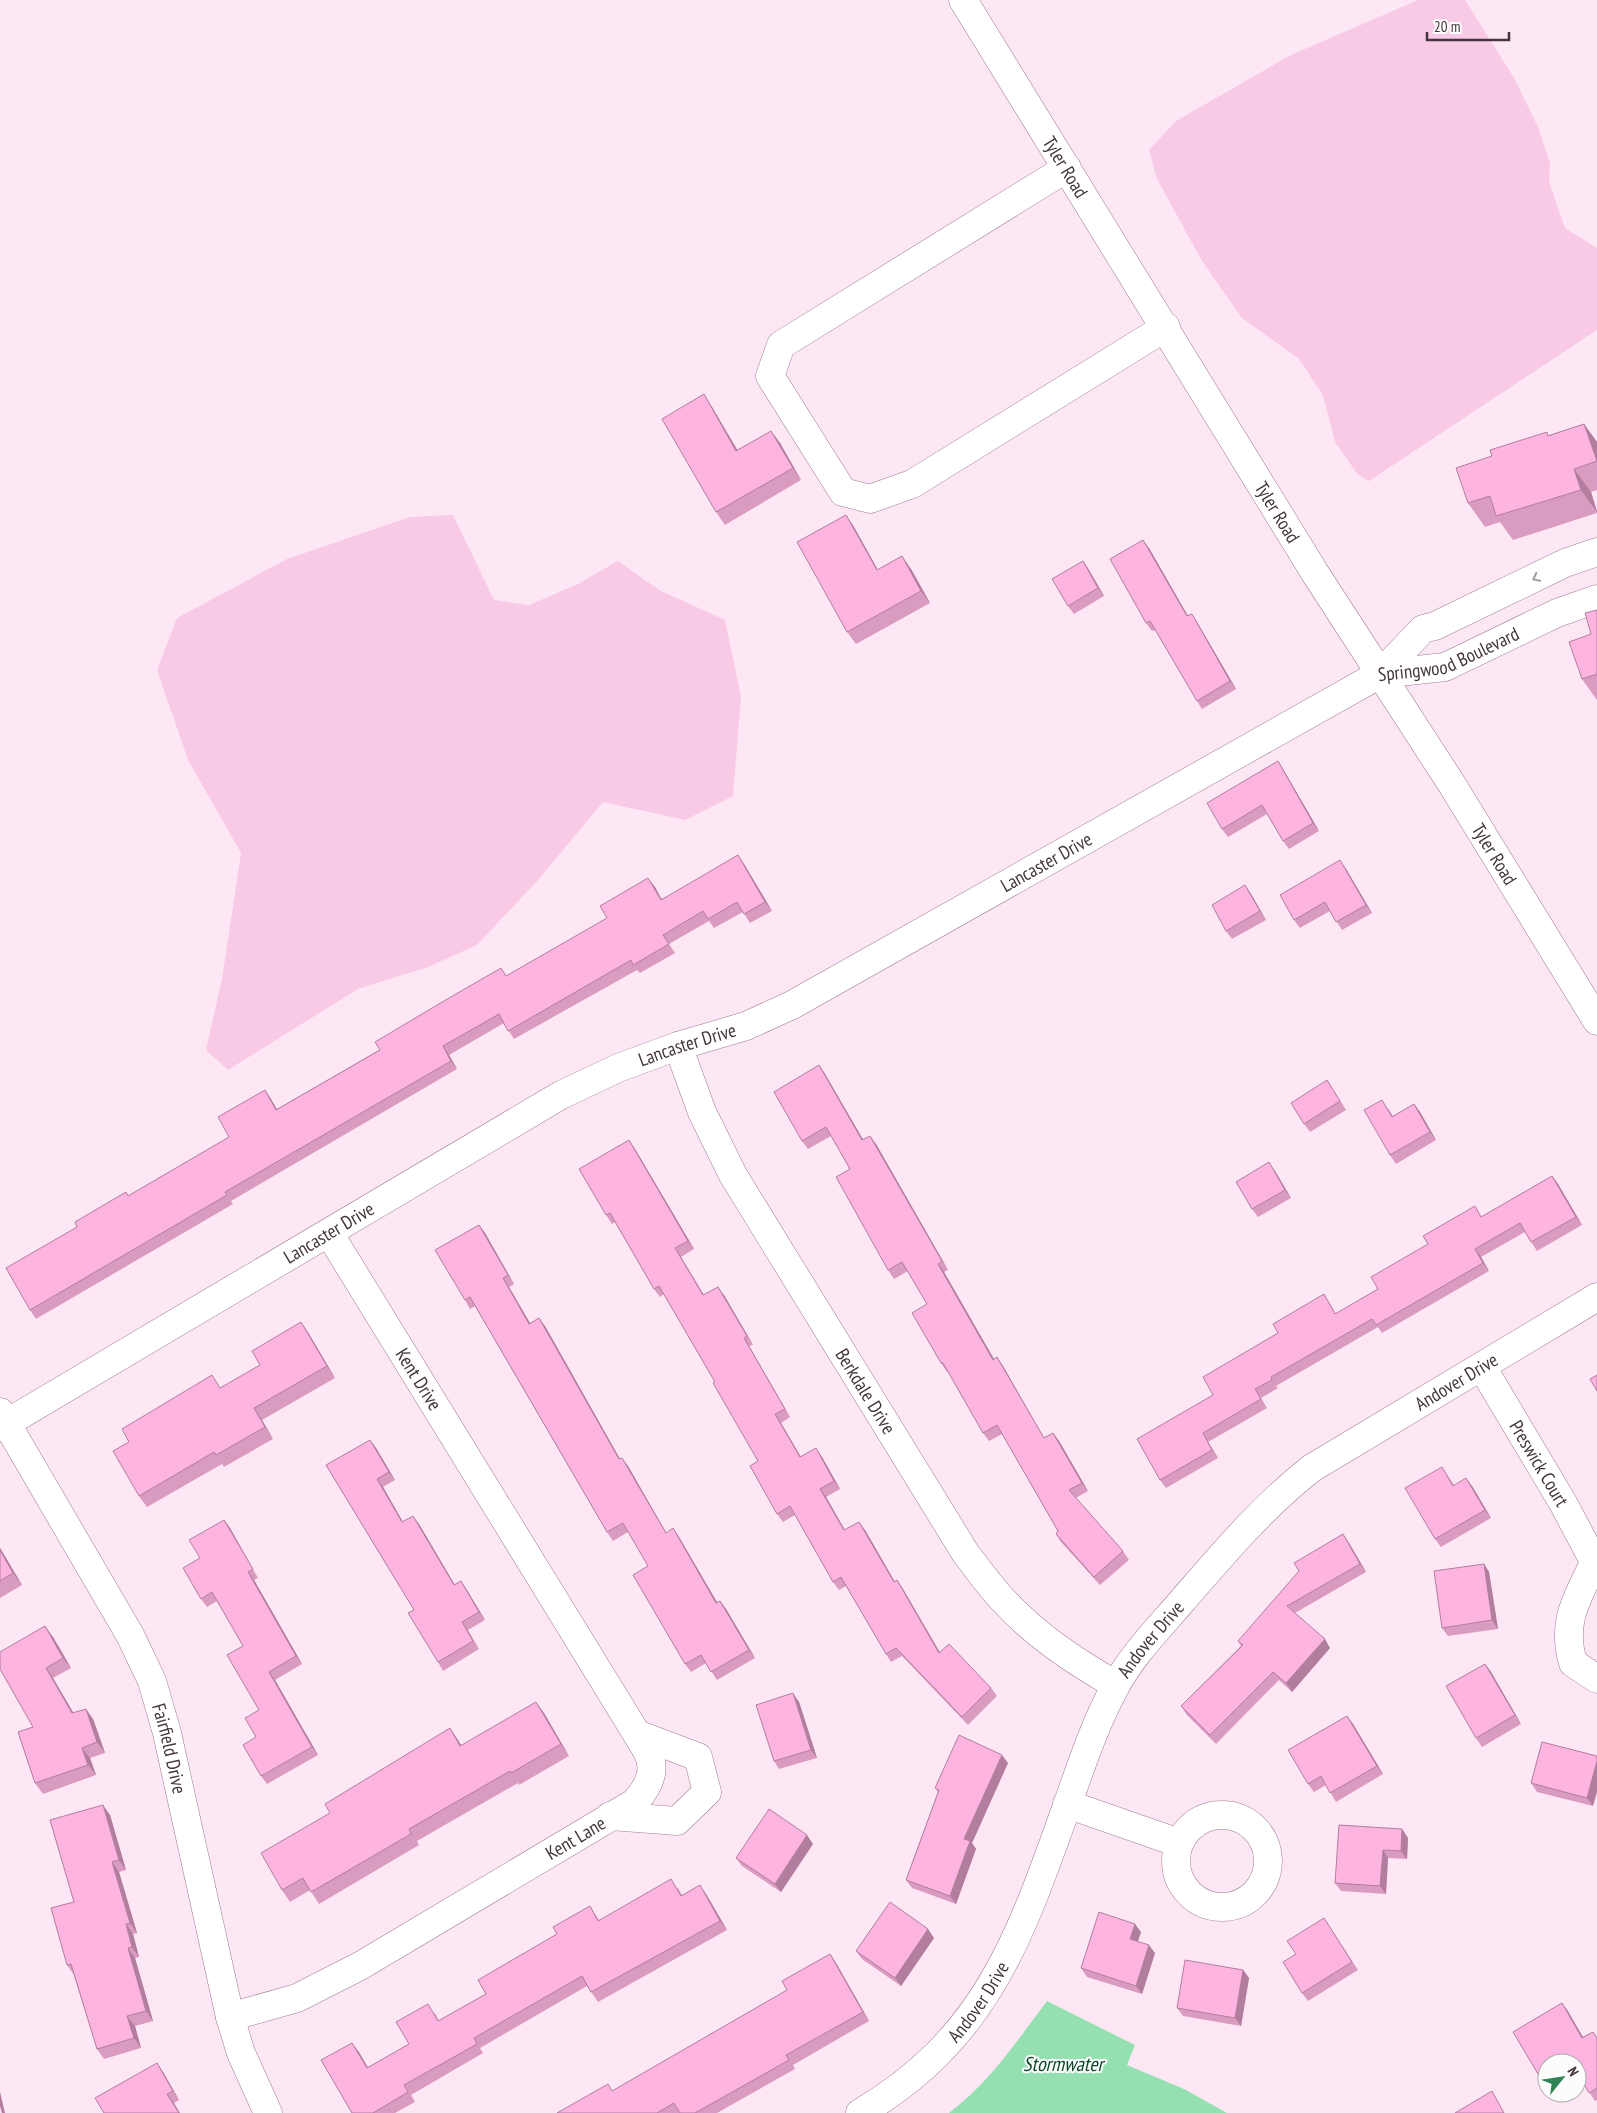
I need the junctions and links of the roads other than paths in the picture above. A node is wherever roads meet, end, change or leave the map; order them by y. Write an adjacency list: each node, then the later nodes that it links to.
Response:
1 (963, 0): 2 (street, Tyler Road)
2 (1067, 168): 3 (street, Tyler Road); 3 (street)
3 (1166, 328): 7 (street, Tyler Road)
4 (1597, 552): 5 (street, Springwood Boulevard)
5 (1566, 564): 6 (street, Springwood Boulevard); 7 (street, Springwood Boulevard, one-way to 7)
6 (1589, 602): 7 (street, Springwood Boulevard)
7 (1380, 674): 8 (street, Tyler Road); 9 (street, Lancaster Drive)
8 (1597, 1021)
9 (678, 1046): 10 (street, Lancaster Drive); 17 (street, Berkdale Drive)
10 (329, 1233): 13 (street, Lancaster Drive); 14 (street, Kent Drive)
11 (1597, 1297): 12 (street, Andover Drive)
12 (1482, 1367): 15 (street, Preswick Court); 17 (street, Andover Drive)
13 (2, 1421): 22 (street, Fairfield Drive)
14 (508, 1525): 18 (street, Kent Lane)
15 (1596, 1565): 16 (street, Preswick Court)
16 (1597, 1679)
17 (1116, 1685): 19 (street, Andover Drive)
18 (637, 1734): 20 (street, Kent Lane); 20 (street)
19 (1067, 1804): 21 (street); 24 (street, Andover Drive)
20 (610, 1816): 22 (street, Kent Lane)
21 (1179, 1844)
22 (230, 2017): 23 (street, Fairfield Drive)
23 (268, 2113)
24 (860, 2113)

